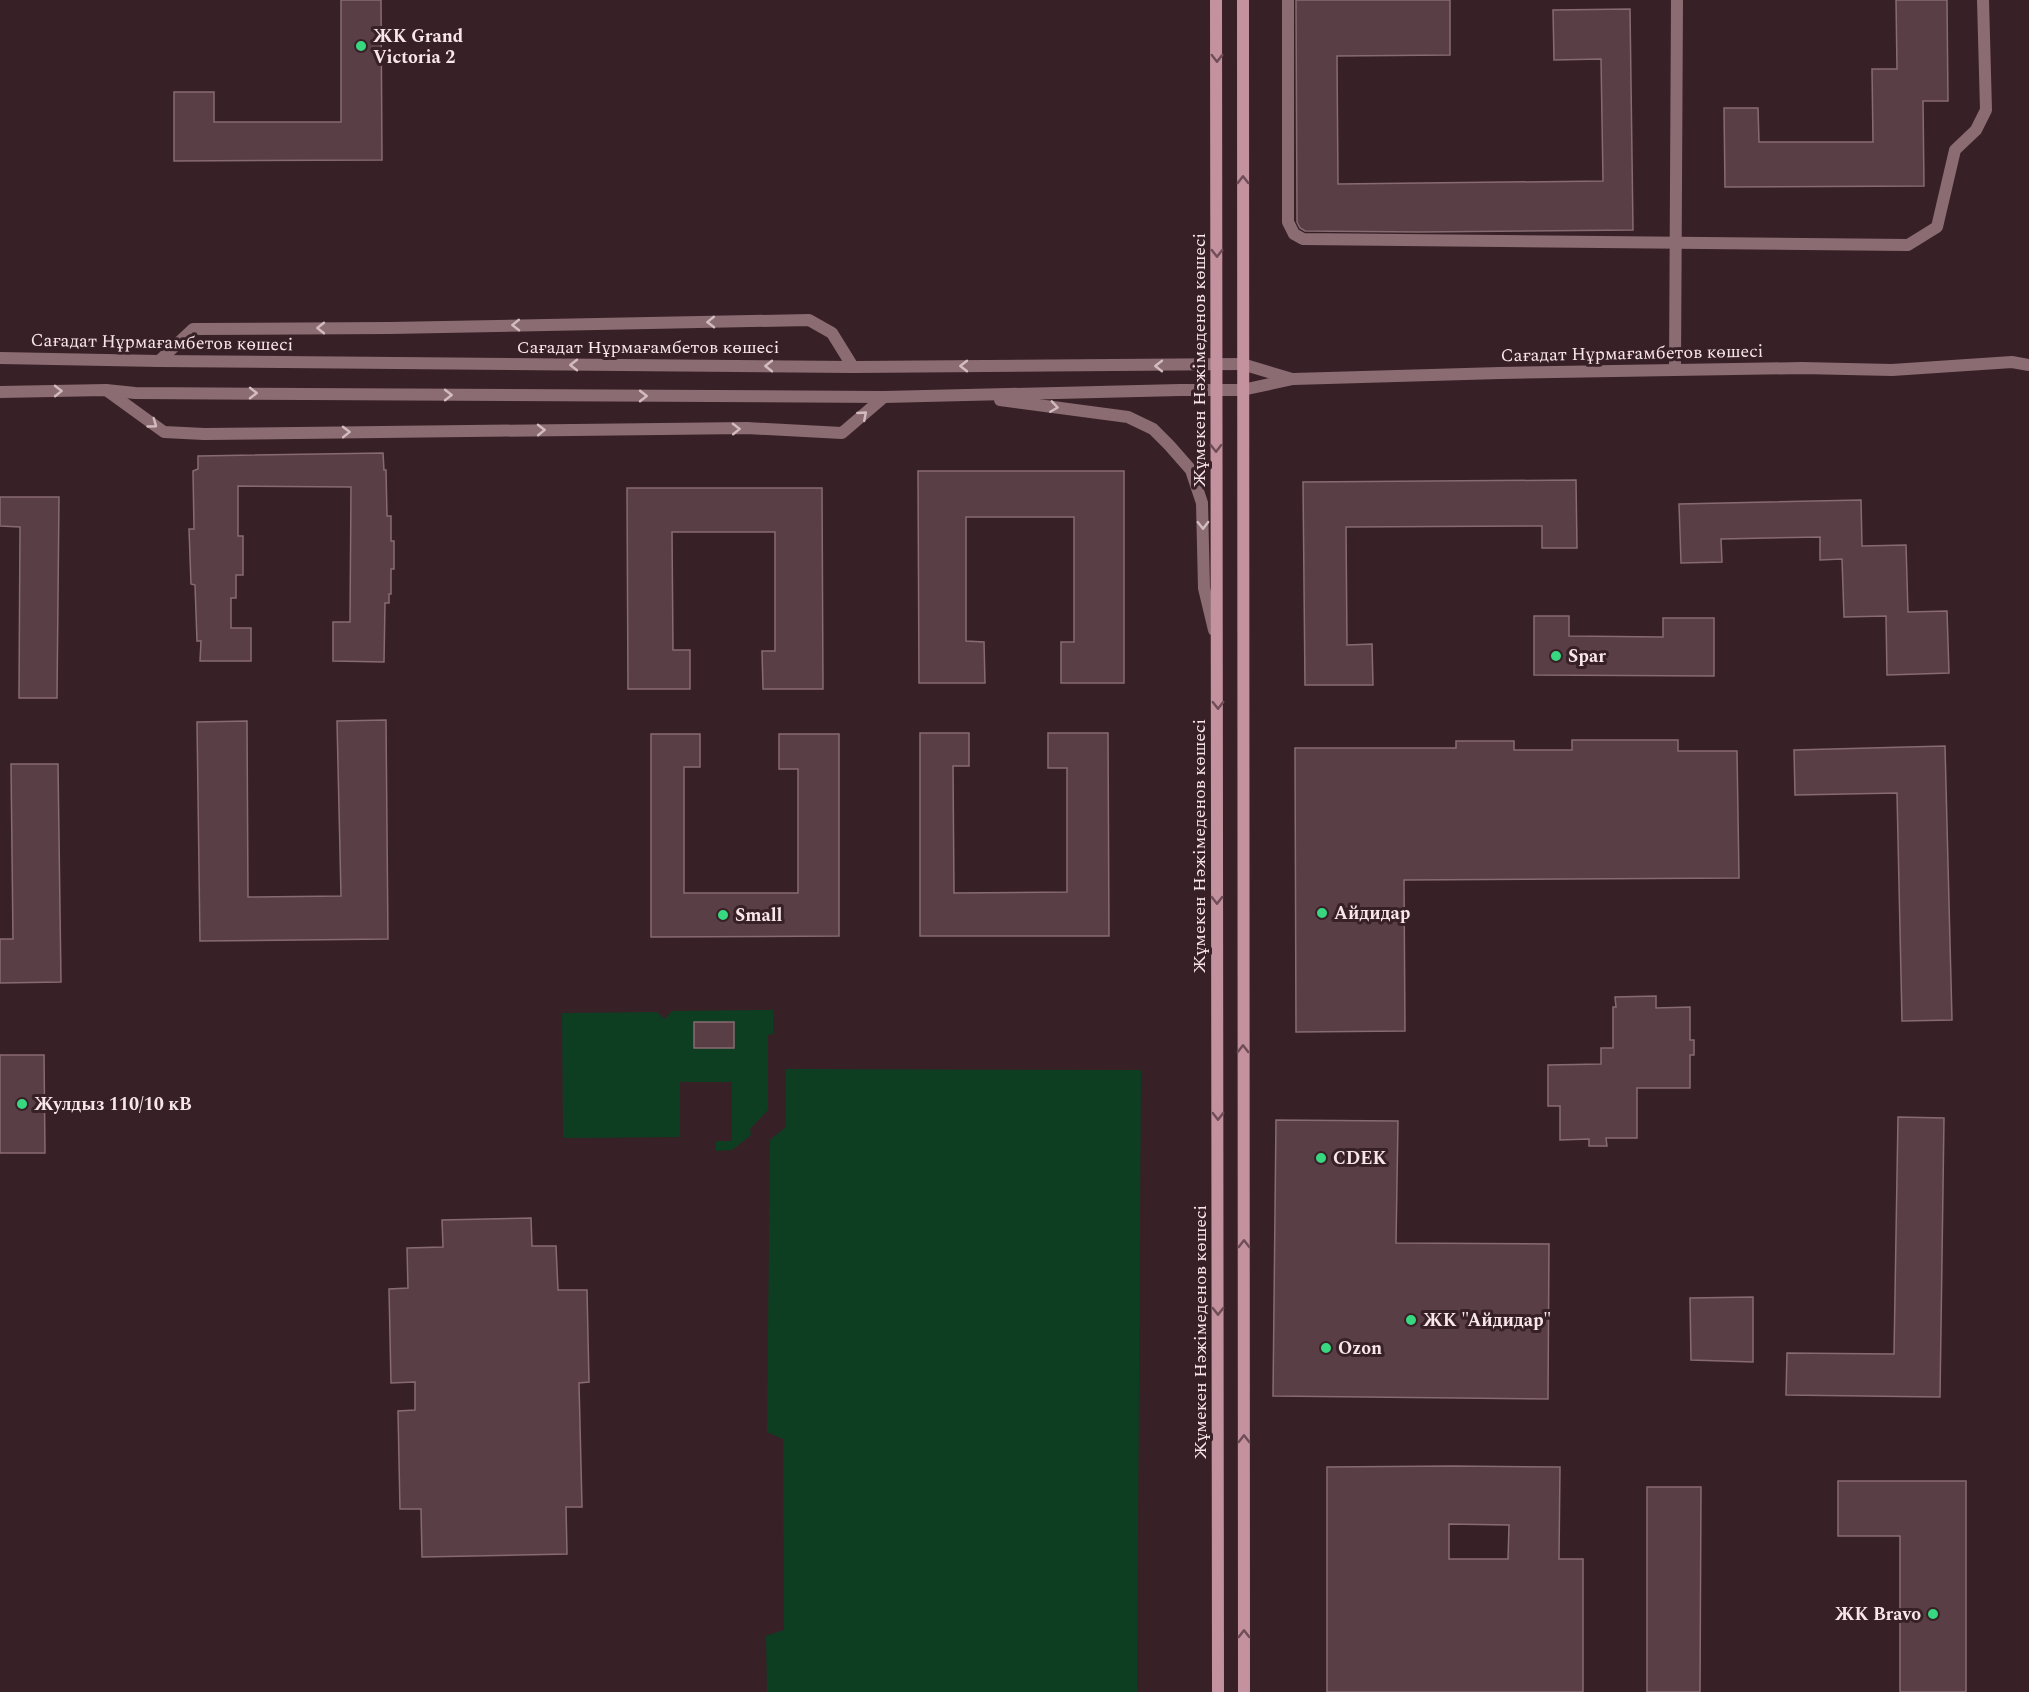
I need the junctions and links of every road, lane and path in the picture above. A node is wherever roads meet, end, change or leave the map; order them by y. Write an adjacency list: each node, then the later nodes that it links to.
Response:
1 (1216, 0): 13 (main road, Жұмекен Нәжімеденов көшесі, one-way to 13)
2 (1243, 0): 11 (main road, one-way to 2)
3 (1288, 0): 6 (street)
4 (1677, 0): 6 (street)
5 (1983, 0): 6 (street)
6 (1675, 242): 15 (street)
7 (0, 351): 9 (street)
8 (0, 358): 9 (street, Сағадат Нұрмағамбетов көшесі)
9 (24, 358): 10 (street, Сағадат Нұрмағамбетов көшесі)
10 (159, 361): 14 (street, Сағадат Нұрмағамбетов көшесі, one-way to 10); 14 (street, one-way to 10)
11 (1242, 364): 13 (street, Сағадат Нұрмағамбетов көшесі); 16 (street, Сағадат Нұрмағамбетов көшесі); 19 (main road)
12 (2029, 365): 15 (street, Сағадат Нұрмағамбетов көшесі)
13 (1218, 366): 14 (street, Сағадат Нұрмағамбетов көшесі, one-way to 14); 18 (main road, Жұмекен Нәжімеденов көшесі)
14 (853, 367)
15 (1675, 370): 16 (street, Сағадат Нұрмағамбетов көшесі)
16 (1293, 379): 19 (street, Сағадат Нұрмағамбетов көшесі)
17 (106, 390): 20 (street, Сағадат Нұрмағамбетов көшесі, one-way to 17); 22 (street, Сағадат Нұрмағамбетов көшесі, one-way to 22); 22 (street, one-way to 22)
18 (1215, 390): 19 (street, Сағадат Нұрмағамбетов көшесі); 21 (street, Сағадат Нұрмағамбетов көшесі); 23 (main road, Жұмекен Нәжімеденов көшесі, one-way to 23)
19 (1242, 390): 25 (main road, one-way to 19)
20 (0, 392)
21 (933, 394): 22 (street, Сағадат Нұрмағамбетов көшесі); 23 (street, one-way to 23)
22 (884, 397)
23 (1218, 647): 24 (main road, Жұмекен Нәжімеденов көшесі, one-way to 24)
24 (1218, 1692)
25 (1244, 1692)

